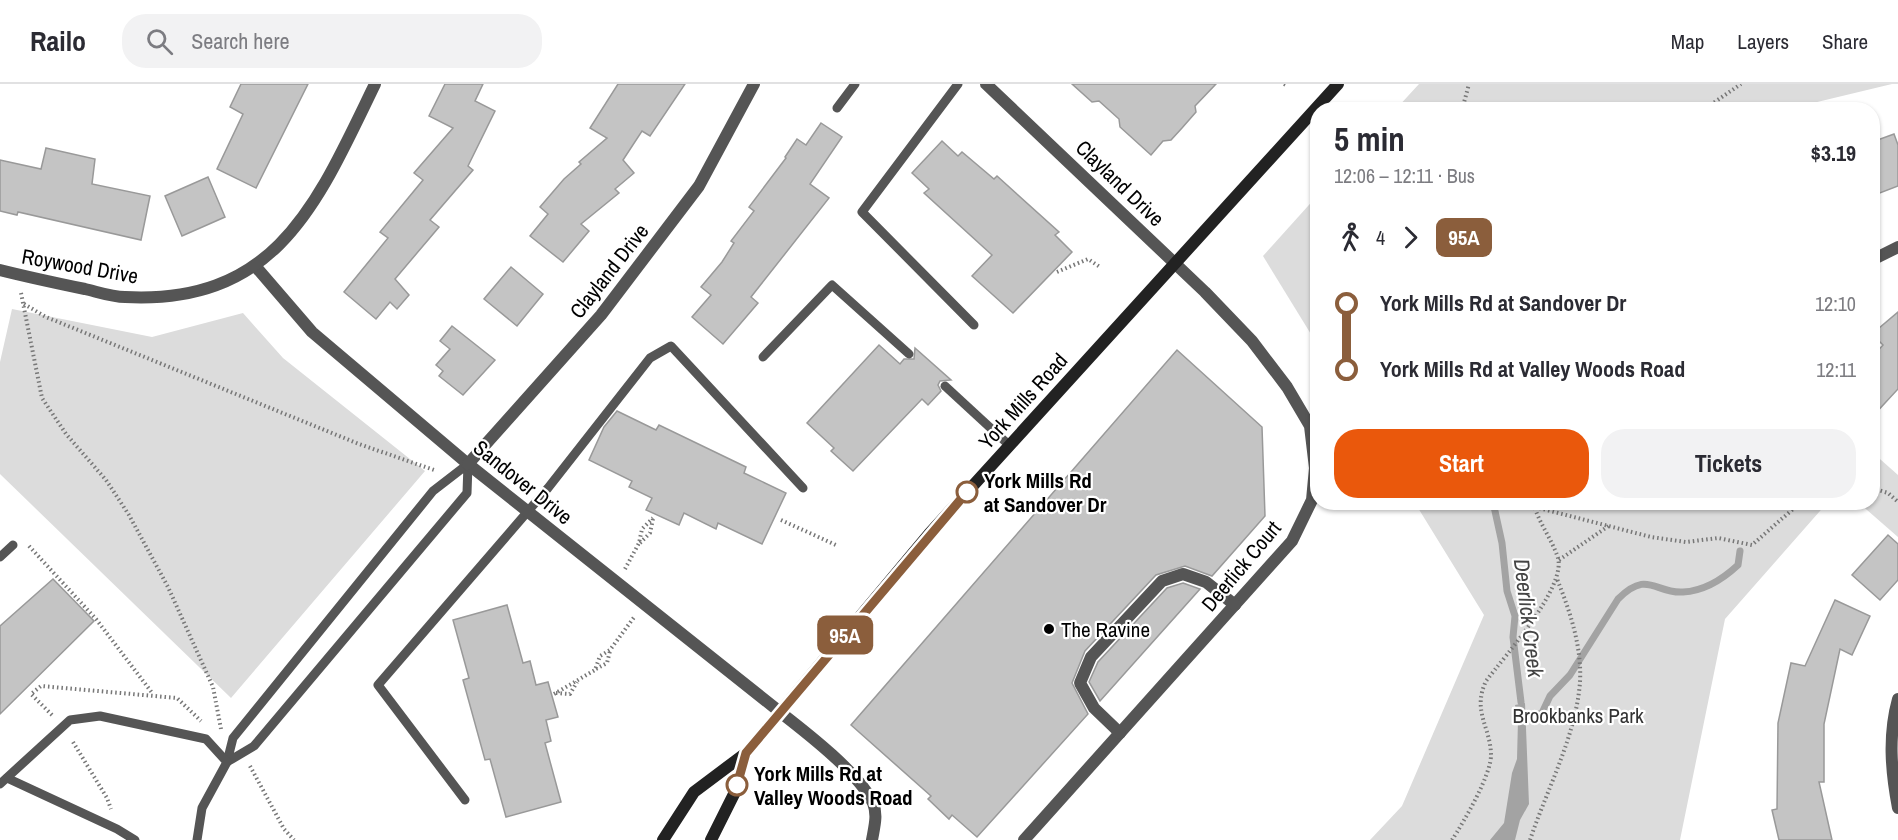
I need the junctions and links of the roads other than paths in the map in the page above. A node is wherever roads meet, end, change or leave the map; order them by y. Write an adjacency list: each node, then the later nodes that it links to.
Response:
1 (375, 84): 13 (street, Roywood Drive)
2 (754, 84): 21 (street, Clayland Drive)
3 (855, 84): 8 (lane)
4 (958, 84): 15 (lane)
5 (986, 84): 12 (street, Clayland Drive)
6 (1338, 84): 7 (main road, York Mills Road)
7 (1322, 102)
8 (837, 108)
9 (1310, 115): 12 (main road, York Mills Road)
10 (1898, 247): 11 (street)
11 (1880, 256)
12 (1175, 262): 19 (street, Deerlick Court); 20 (main road, York Mills Road)
13 (256, 267): 14 (street, Roywood Drive); 21 (street, Sandover Drive)
14 (0, 270)
15 (974, 325)
16 (909, 354): 17 (lane)
17 (763, 357)
18 (945, 386): 20 (lane)
19 (1310, 426)
20 (1009, 445): 29 (main road, York Mills Road)
21 (468, 464): 24 (street, Sandover Drive); 32 (lane); 32 (lane)
22 (803, 488): 24 (lane)
23 (1310, 504): 27 (street, Deerlick Court)
24 (528, 511): 29 (street, Sandover Drive); 34 (lane)
25 (13, 545): 26 (lane)
26 (0, 557)
27 (1235, 605): 30 (street, Deerlick Court); 30 (street)
28 (1898, 699): 35 (street)
29 (780, 712): 31 (main road, York Mills Road); 40 (street, Sandover Drive)
30 (1120, 733): 41 (street, Deerlick Court)
31 (746, 753): 38 (main road, York Mills Road); 39 (main road, York Mills Road)
32 (226, 763): 33 (lane); 37 (lane)
33 (3, 781): 36 (lane)
34 (465, 800)
35 (1898, 808)
36 (135, 840)
37 (197, 840)
38 (663, 840)
39 (711, 840)
40 (872, 840)
41 (1024, 840)

